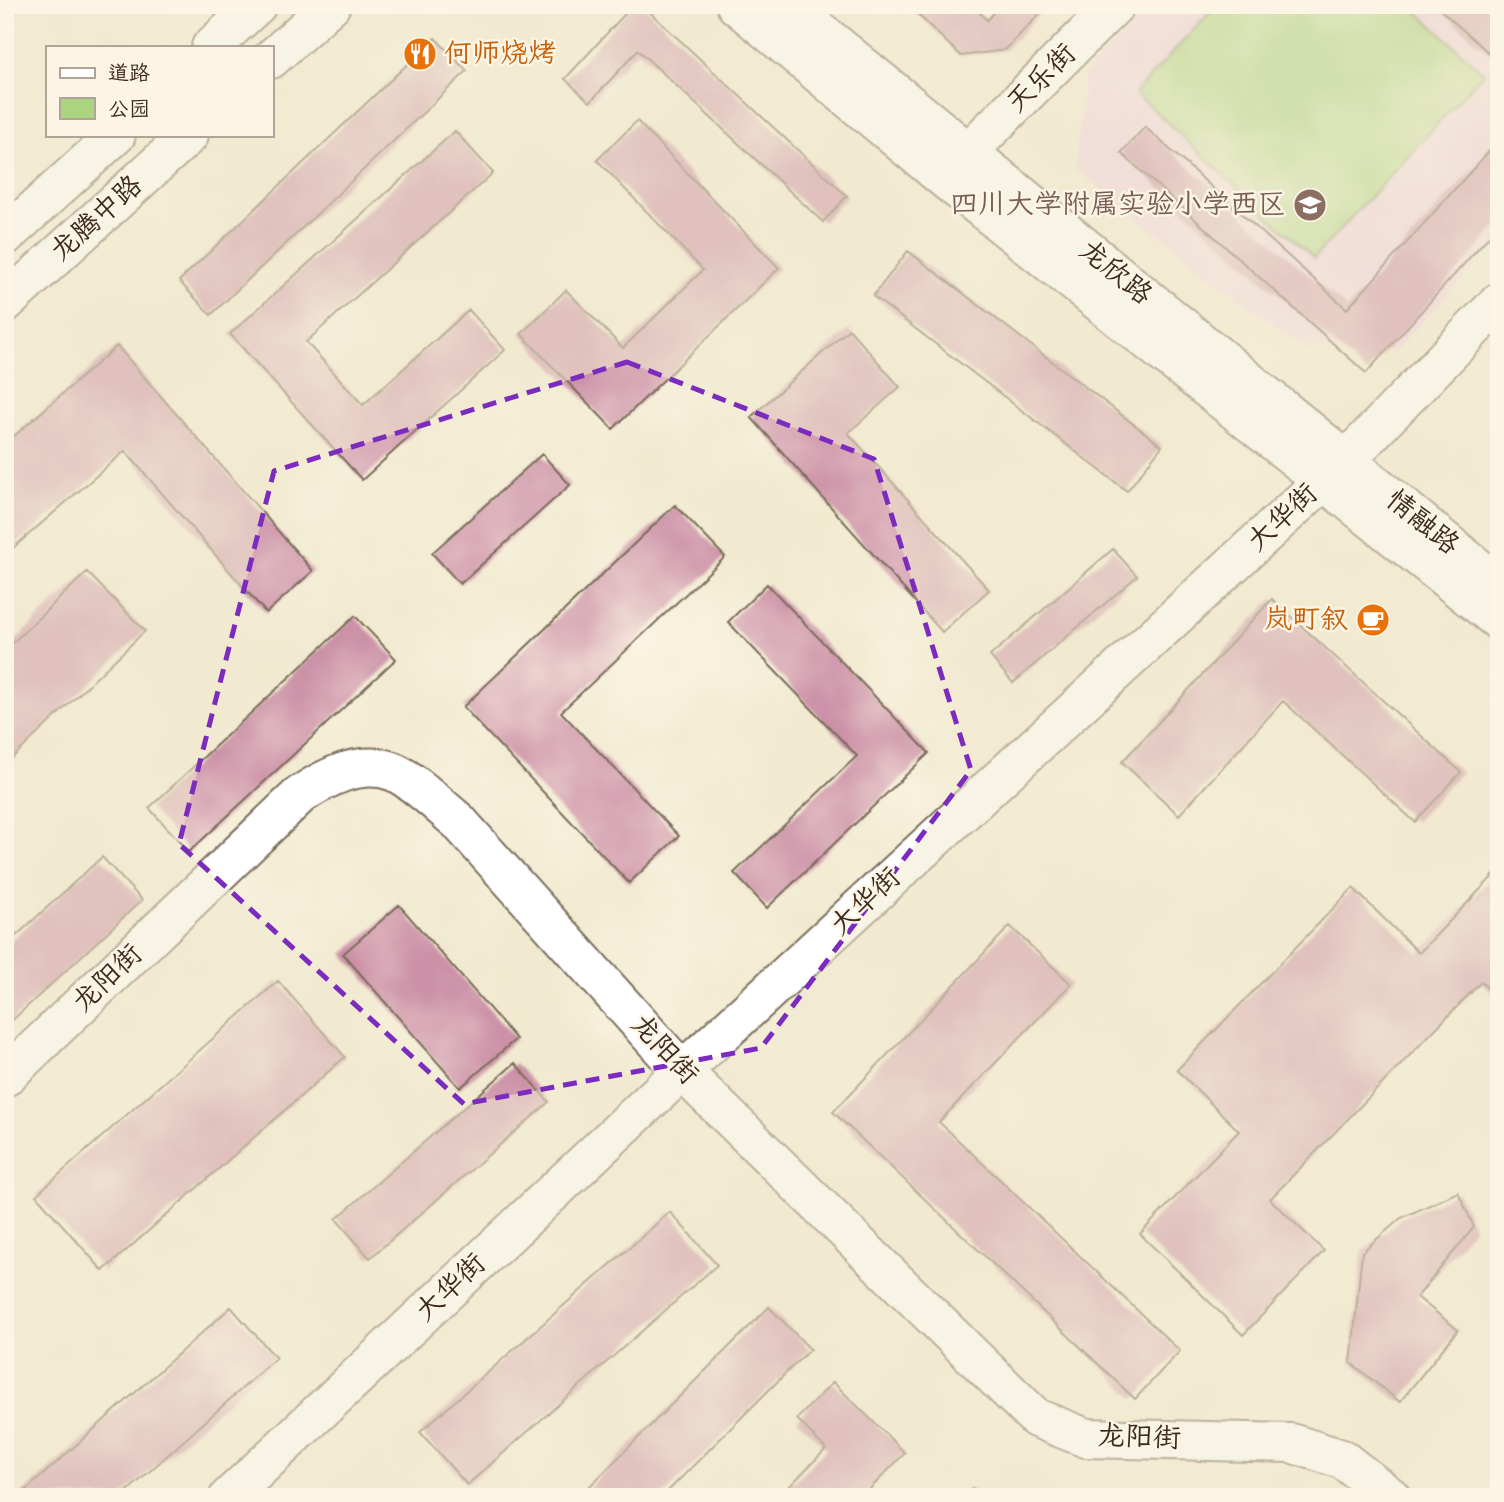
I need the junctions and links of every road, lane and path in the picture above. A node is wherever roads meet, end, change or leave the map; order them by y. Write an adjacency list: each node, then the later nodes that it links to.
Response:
1 (257, 5): 6 (street)
2 (331, 5): 7 (street)
3 (736, 5): 14 (street)
4 (788, 5): 10 (street, 龙欣路)
5 (1115, 5): 10 (street, 天乐街)
6 (212, 46)
7 (273, 58)
8 (115, 136): 11 (street, 龙腾中路)
9 (188, 136): 13 (street, 龙腾中路)
10 (968, 152): 14 (street, 龙欣路)
11 (9, 224)
12 (1499, 302): 14 (street, 大华街)
13 (5, 303)
14 (1335, 470): 15 (street, 情融路); 16 (street); 17 (street, 大华街)
15 (1499, 585)
16 (1499, 621)
17 (682, 1071): 18 (street, 龙阳街); 19 (street, 大华街); 20 (street, 龙阳街)
18 (5, 1077)
19 (229, 1497)
20 (1391, 1497)

